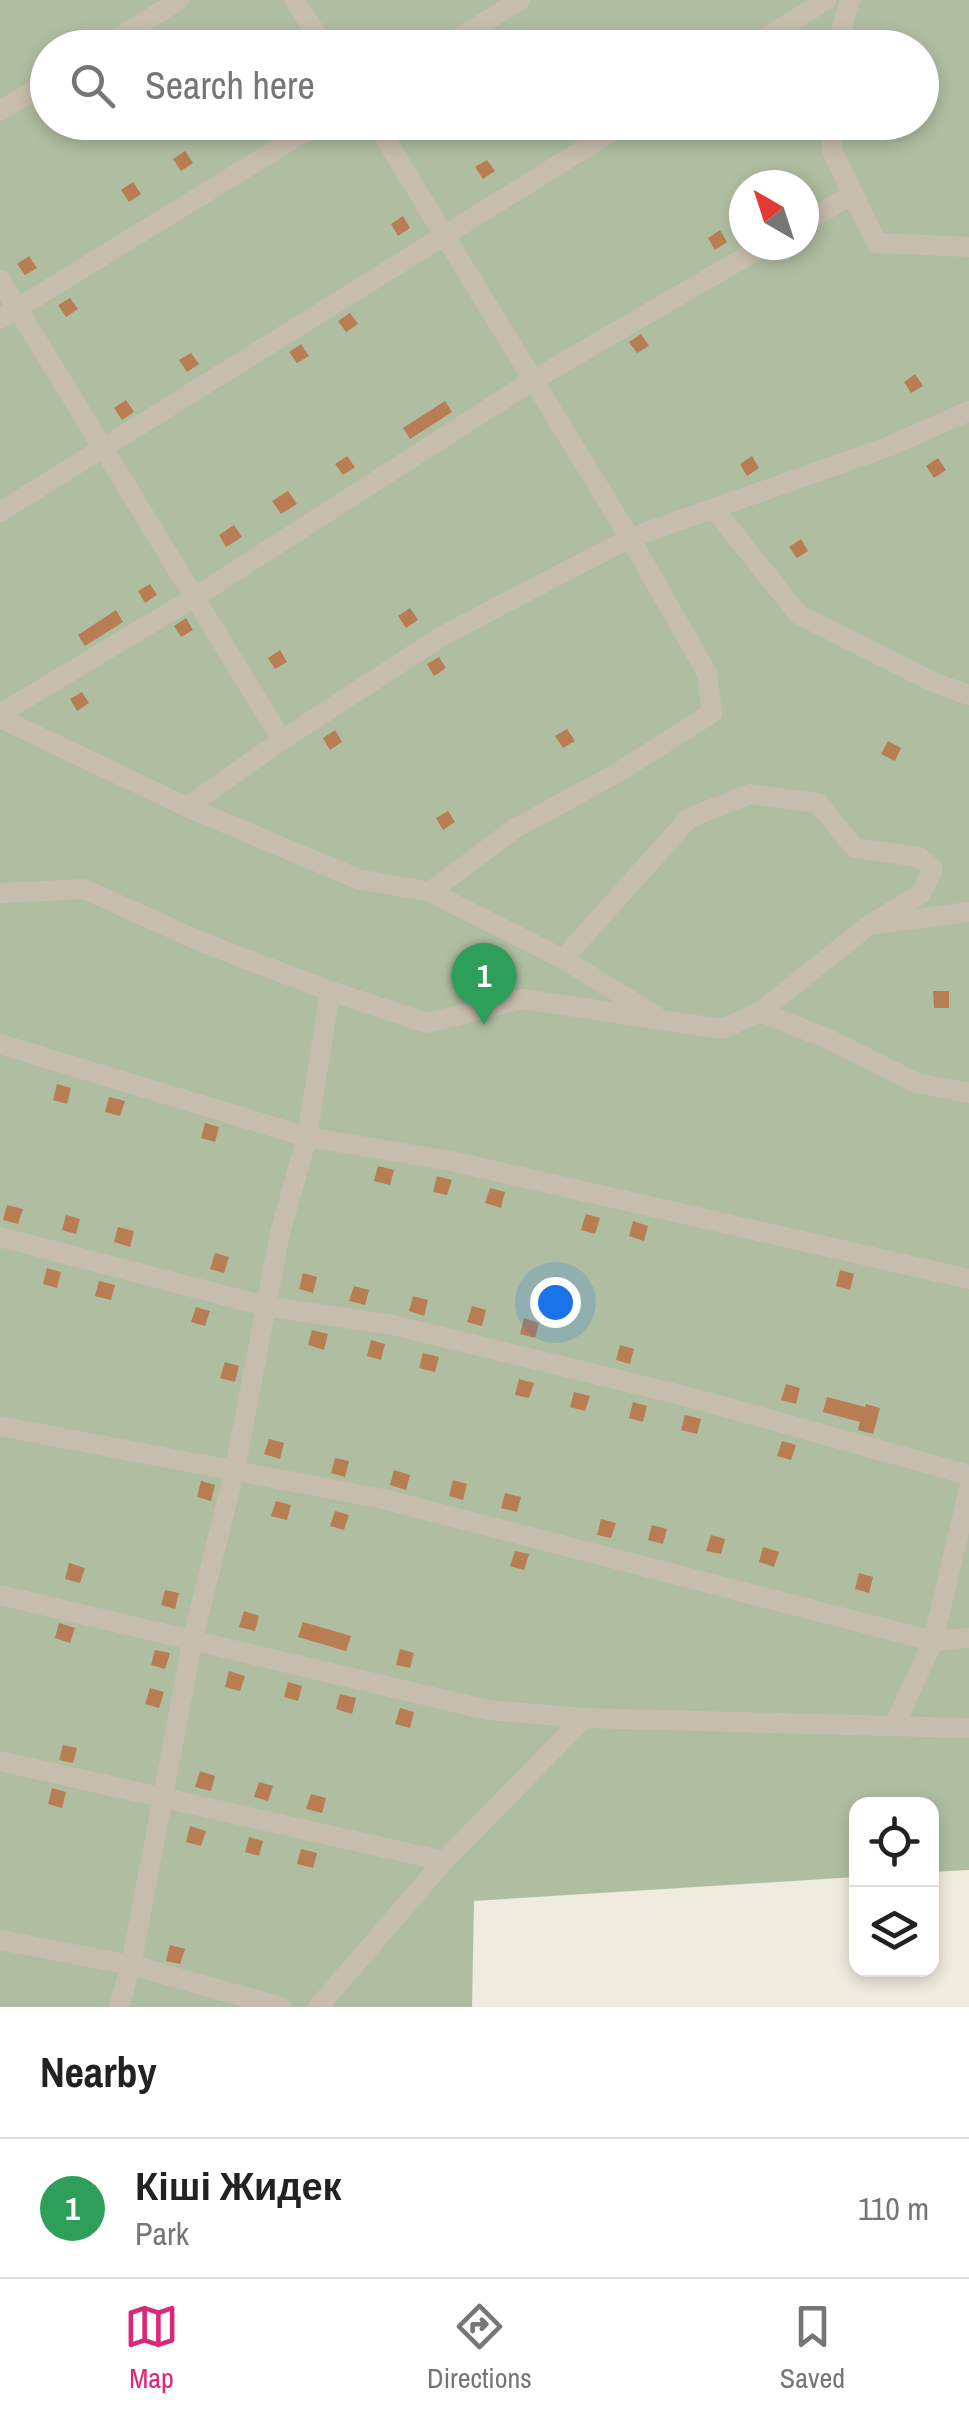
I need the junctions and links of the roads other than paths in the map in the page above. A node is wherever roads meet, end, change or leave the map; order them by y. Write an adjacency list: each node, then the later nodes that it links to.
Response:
1 (178, 0): 6 (street)
2 (294, 0): 7 (street)
3 (520, 0): 8 (street)
4 (826, 0): 9 (street)
5 (850, 0): 10 (street)
6 (130, 30)
7 (314, 30)
8 (472, 30)
9 (777, 30)
10 (839, 30)
11 (30, 93): 12 (street)
12 (0, 112)
13 (292, 140): 23 (street)
14 (386, 140): 19 (street)
15 (598, 140): 19 (street)
16 (832, 140): 17 (street)
17 (853, 194): 18 (street); 20 (street)
18 (819, 214)
19 (444, 235): 25 (street); 27 (street)
20 (969, 247)
21 (740, 260): 25 (street)
22 (0, 280): 23 (street)
23 (19, 308): 24 (street); 27 (street)
24 (0, 319)
25 (534, 380): 30 (street); 31 (street)
26 (969, 411): 28 (street)
27 (103, 446): 29 (street); 31 (street)
28 (714, 510): 30 (street); 32 (street)
29 (0, 512)
30 (630, 538): 34 (street); 36 (street)
31 (196, 597): 33 (street); 34 (street)
32 (969, 694)
33 (0, 716): 35 (street)
34 (282, 740): 35 (street)
35 (187, 807): 36 (street)
36 (430, 892): 40 (street)
37 (0, 893): 41 (street)
38 (969, 912): 39 (street)
39 (869, 925): 40 (street); 42 (street)
40 (563, 959): 43 (street)
41 (330, 992): 43 (street); 46 (street)
42 (760, 1012): 43 (street); 45 (street)
43 (667, 1022)
44 (0, 1044): 46 (street)
45 (969, 1093)
46 (308, 1137): 48 (street); 49 (street)
47 (0, 1237): 49 (street)
48 (969, 1279)
49 (265, 1306): 51 (street); 52 (street)
50 (0, 1426): 51 (street)
51 (234, 1468): 55 (street); 57 (street)
52 (969, 1476)
53 (969, 1489): 57 (street)
54 (0, 1594): 55 (street)
55 (193, 1638): 58 (street); 62 (street)
56 (969, 1638): 57 (street)
57 (933, 1641): 59 (street)
58 (584, 1718): 59 (street); 63 (street)
59 (894, 1726): 60 (street)
60 (969, 1728)
61 (0, 1760): 62 (street)
62 (163, 1798): 63 (street); 65 (street)
63 (444, 1861): 68 (street)
64 (0, 1940): 65 (street)
65 (131, 1965): 66 (street); 67 (street)
66 (119, 2007)
67 (281, 2007)
68 (318, 2007)

